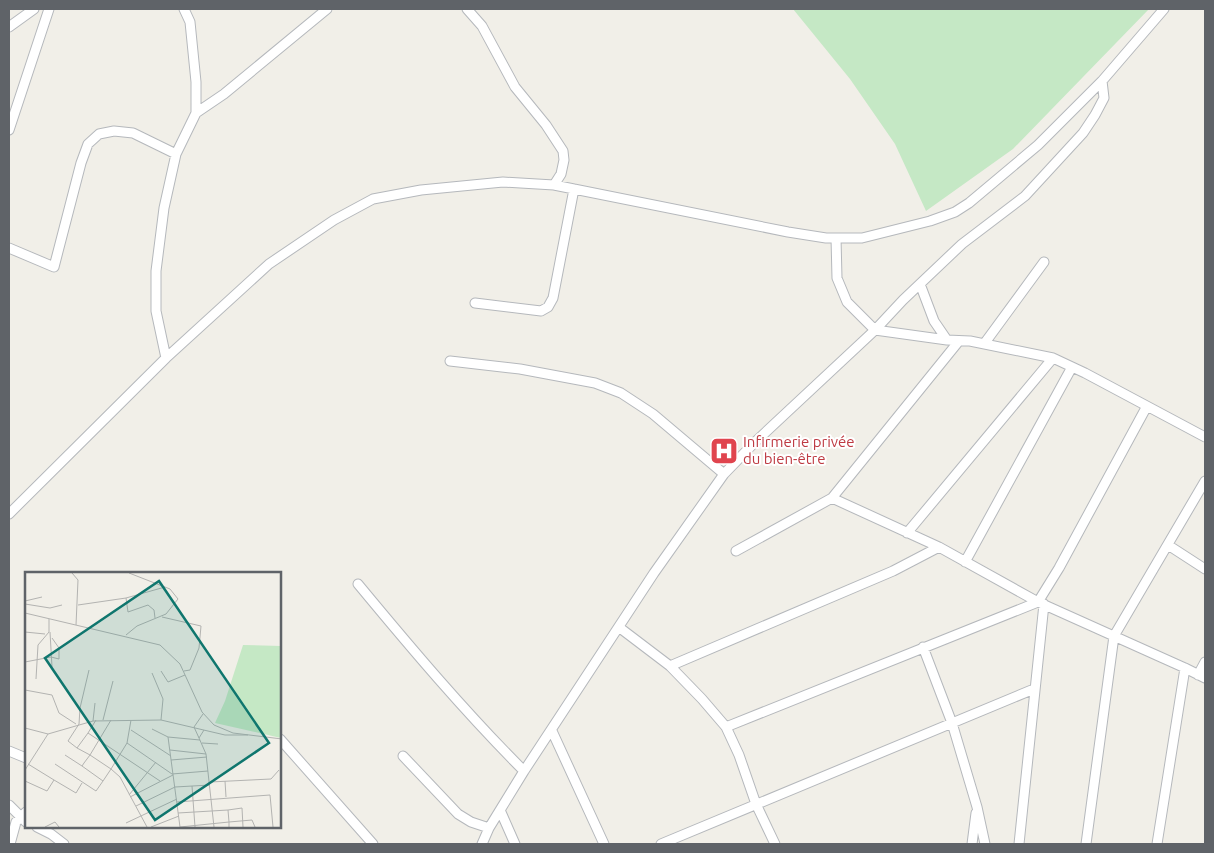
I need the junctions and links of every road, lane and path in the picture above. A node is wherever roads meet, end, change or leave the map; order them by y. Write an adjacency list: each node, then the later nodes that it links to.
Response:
1 (34, 9): 7 (street)
2 (49, 9): 10 (street)
3 (184, 9): 9 (street)
4 (327, 9): 9 (street)
5 (467, 9): 12 (street)
6 (1164, 9): 8 (street)
7 (9, 27)
8 (1102, 81): 14 (street); 17 (street)
9 (196, 113): 11 (street)
10 (9, 130)
11 (176, 154): 15 (street); 23 (street)
12 (554, 185): 13 (street); 23 (street)
13 (574, 189): 14 (street); 18 (street)
14 (836, 238): 19 (street)
15 (9, 248)
16 (1044, 262): 22 (street)
17 (920, 284): 19 (street); 20 (street)
18 (474, 303)
19 (875, 330): 20 (street); 29 (street)
20 (947, 340): 21 (street)
21 (959, 341): 22 (street); 31 (street)
22 (984, 344): 24 (street)
23 (166, 358): 32 (street)
24 (1053, 358): 26 (street); 33 (street)
25 (450, 361): 29 (street)
26 (1072, 367): 27 (street); 37 (street)
27 (1147, 406): 28 (street); 40 (street)
28 (1205, 437)
29 (724, 474): 41 (street)
30 (1205, 481): 34 (street)
31 (832, 498): 33 (street); 36 (street)
32 (9, 514)
33 (907, 533): 35 (street)
34 (1168, 545): 38 (street); 42 (street)
35 (939, 547): 37 (street); 45 (street)
36 (736, 551)
37 (965, 562): 40 (street)
38 (1205, 569)
39 (358, 584): 56 (street)
40 (1041, 603): 42 (street); 43 (street); 48 (street)
41 (620, 628): 45 (street); 51 (street)
42 (1114, 636): 46 (street); 75 (street)
43 (922, 648): 49 (street); 50 (street)
44 (1205, 662): 47 (street)
45 (670, 666): 50 (street)
46 (1185, 668): 47 (street); 76 (street)
47 (1202, 676)
48 (1034, 689): 49 (street); 74 (street)
49 (952, 723): 57 (street); 59 (street)
50 (726, 727): 57 (street)
51 (552, 731): 56 (street); 69 (street)
52 (281, 740): 66 (street)
53 (9, 751): 55 (street)
54 (403, 756): 63 (street)
55 (25, 758)
56 (524, 772): 60 (street)
57 (756, 804): 70 (street); 71 (street)
58 (9, 805): 61 (street)
59 (977, 808): 72 (street); 73 (street)
60 (500, 810): 63 (street); 68 (street)
61 (24, 817): 64 (street)
62 (39, 828): 65 (street)
63 (489, 828): 67 (street)
64 (10, 844)
65 (64, 844)
66 (373, 844)
67 (482, 844)
68 (515, 844)
69 (604, 844)
70 (661, 844)
71 (775, 844)
72 (972, 844)
73 (985, 844)
74 (1019, 844)
75 (1086, 844)
76 (1157, 844)

